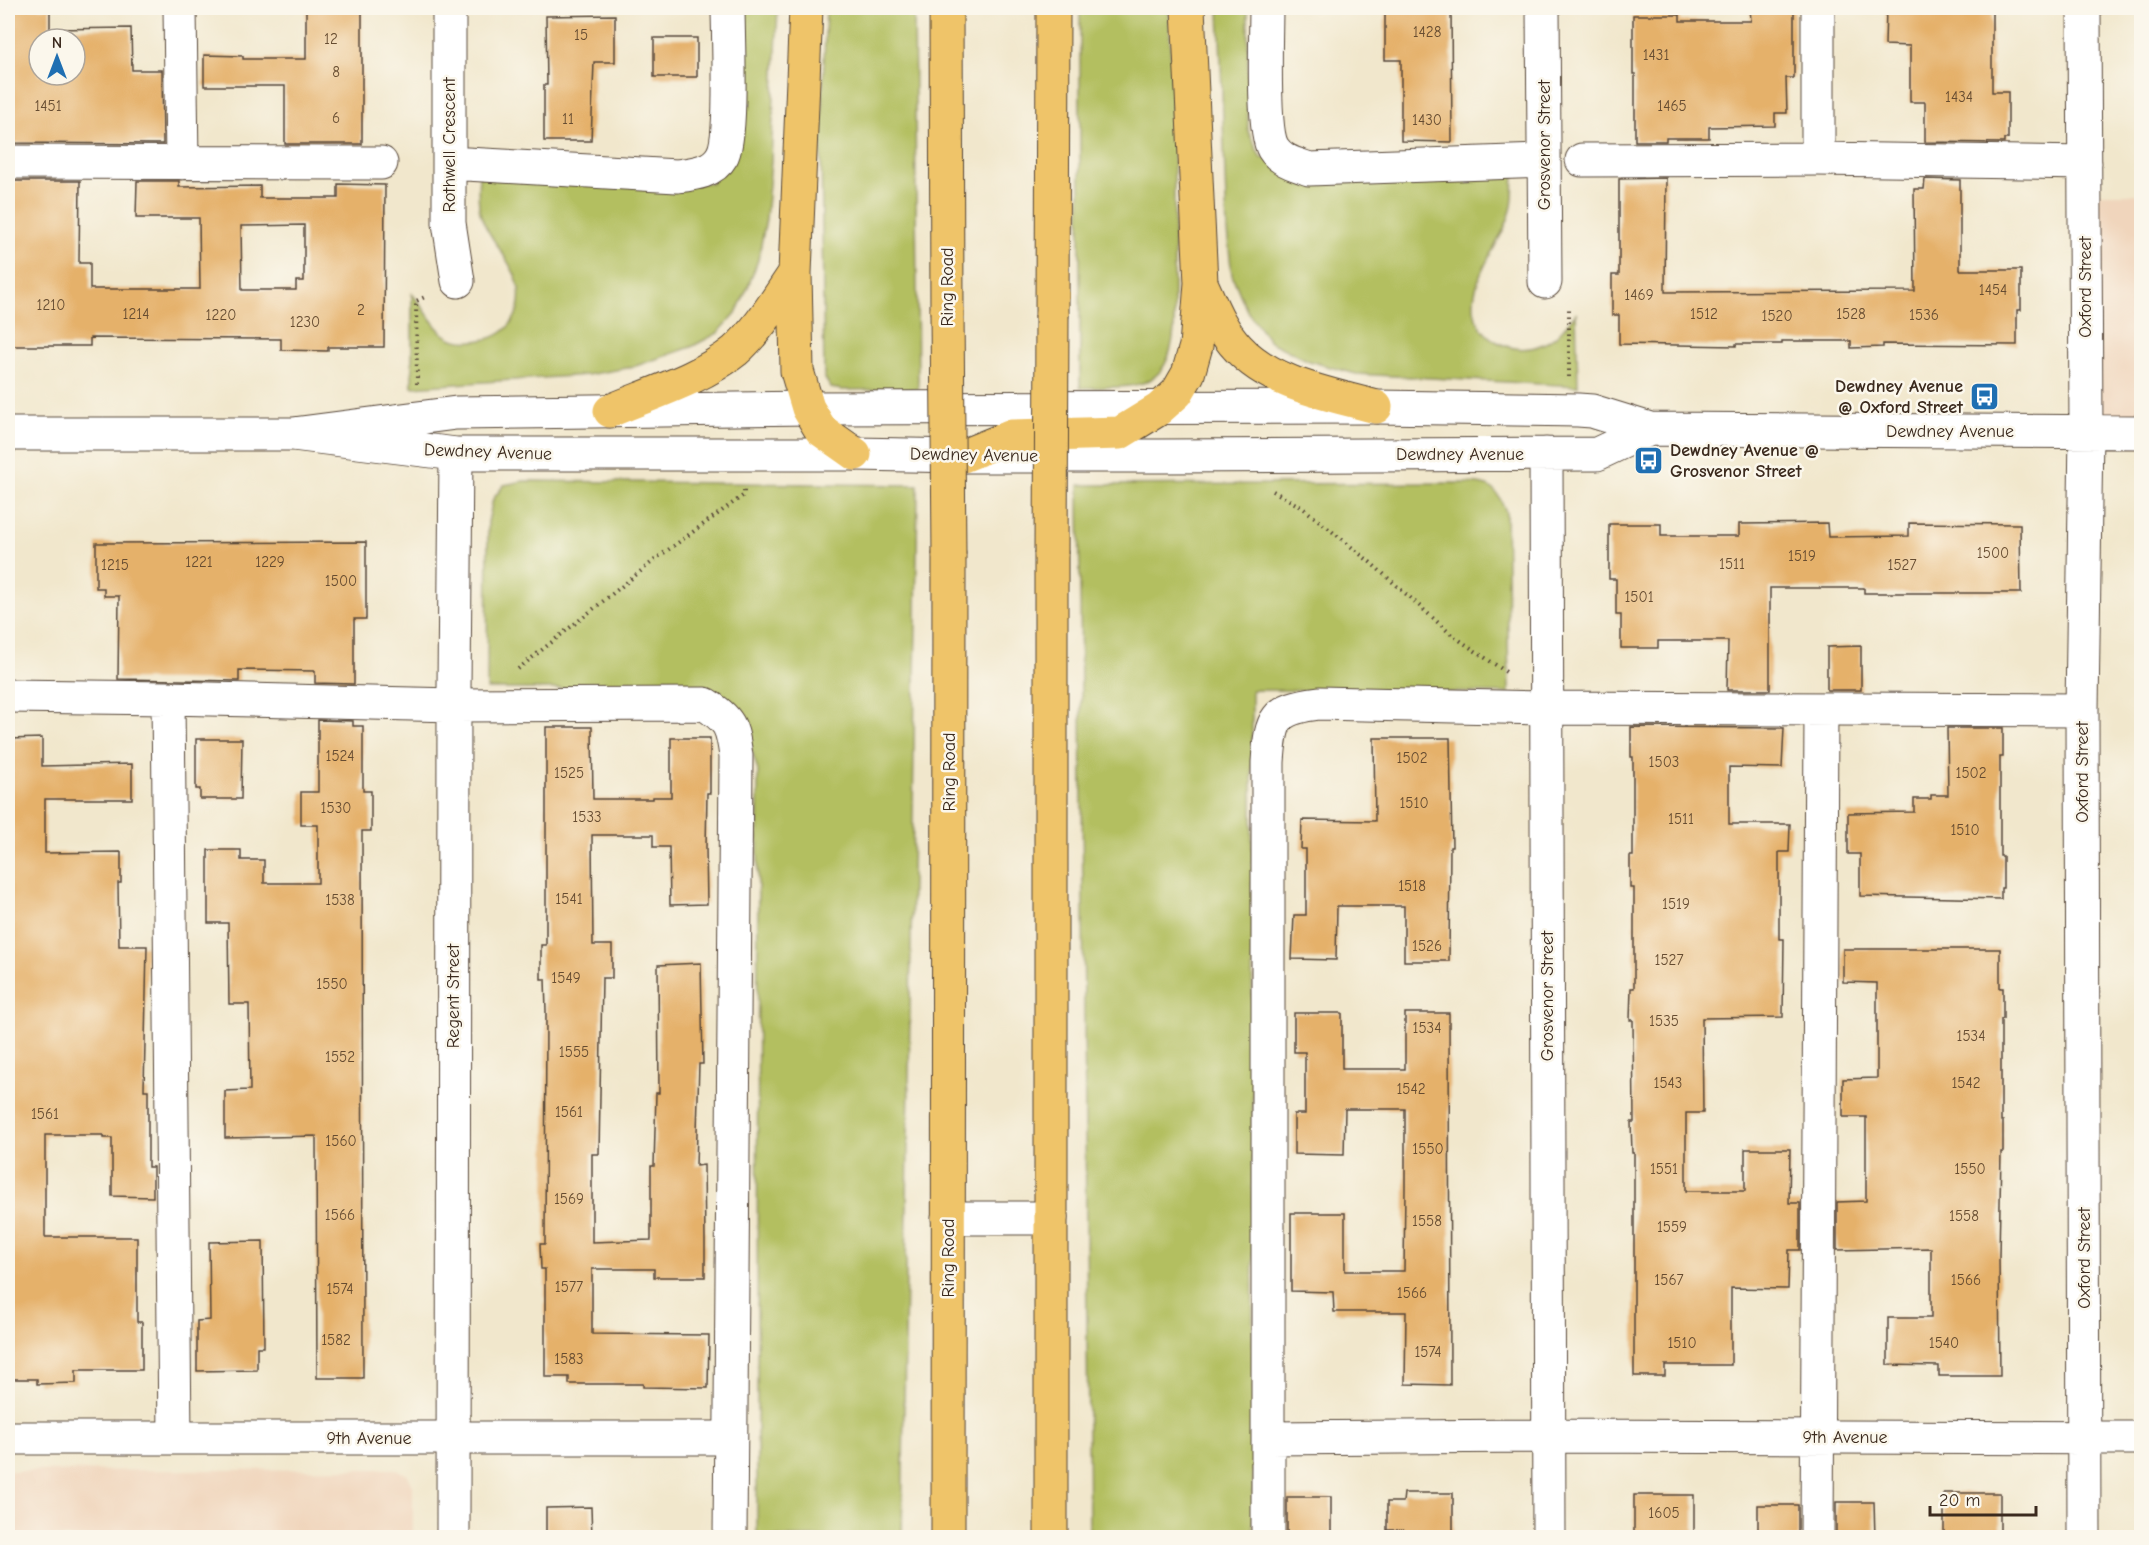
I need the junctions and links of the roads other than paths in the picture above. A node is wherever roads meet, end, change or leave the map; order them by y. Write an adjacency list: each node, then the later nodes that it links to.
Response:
1 (180, 8): 16 (street)
2 (449, 8): 18 (street, Rothwell Crescent)
3 (728, 8): 18 (street)
4 (806, 8): 20 (highway)
5 (946, 8): 43 (highway, Ring Road, bridge)
6 (1053, 8): 44 (highway, bridge)
7 (1188, 8): 23 (highway)
8 (1266, 8): 14 (street)
9 (1543, 8): 14 (street, Grosvenor Street)
10 (1818, 8): 12 (street)
11 (2084, 8): 19 (street, Oxford Street)
12 (1818, 159): 13 (street); 19 (street)
13 (1582, 160)
14 (1544, 161): 22 (street, Grosvenor Street)
15 (8, 162): 16 (street)
16 (182, 163): 17 (street)
17 (381, 163)
18 (449, 163): 21 (street, Rothwell Crescent)
19 (2085, 163): 29 (street, Oxford Street)
20 (795, 273): 25 (highway); 27 (highway)
21 (458, 281)
22 (1545, 282)
23 (1201, 283): 24 (highway); 26 (highway)
24 (1376, 407): 26 (street, Dewdney Avenue); 28 (street, Dewdney Avenue)
25 (808, 408): 26 (street, Dewdney Avenue); 27 (street, Dewdney Avenue); 33 (highway)
26 (1159, 409): 36 (highway)
27 (610, 411): 32 (street, Dewdney Avenue)
28 (1650, 429): 29 (street, Dewdney Avenue); 34 (street, Dewdney Avenue)
29 (2086, 432): 30 (street, Dewdney Avenue); 42 (street, Oxford Street)
30 (2142, 432)
31 (8, 434): 32 (street, Dewdney Avenue)
32 (293, 434): 35 (street, Dewdney Avenue)
33 (855, 453): 35 (street, Dewdney Avenue); 36 (street, Dewdney Avenue)
34 (1546, 453): 36 (street, Dewdney Avenue); 40 (street, Grosvenor Street)
35 (456, 454): 39 (street, Regent Street)
36 (963, 456)
37 (8, 696): 38 (street)
38 (168, 698): 39 (street); 48 (street)
39 (465, 705): 49 (street, Regent Street); 50 (street)
40 (1545, 708): 41 (street); 45 (street, Grosvenor Street); 51 (street)
41 (1821, 709): 42 (street); 46 (street)
42 (2082, 710): 52 (street, Oxford Street)
43 (948, 1218): 44 (street); 56 (highway, Ring Road)
44 (1051, 1218): 57 (highway)
45 (1549, 1436): 46 (street, 9th Avenue); 51 (street, 9th Avenue); 59 (street, Grosvenor Street)
46 (1816, 1437): 52 (street, 9th Avenue); 60 (street)
47 (8, 1438): 48 (street, 9th Avenue)
48 (175, 1438): 49 (street, 9th Avenue)
49 (453, 1438): 50 (street, 9th Avenue); 54 (street, Regent Street)
50 (730, 1438): 55 (street)
51 (1269, 1438): 58 (street)
52 (2085, 1438): 53 (street, 9th Avenue); 61 (street, Oxford Street)
53 (2142, 1438)
54 (453, 1538)
55 (730, 1538)
56 (948, 1538)
57 (1051, 1538)
58 (1269, 1538)
59 (1549, 1538)
60 (1816, 1538)
61 (2084, 1538)

